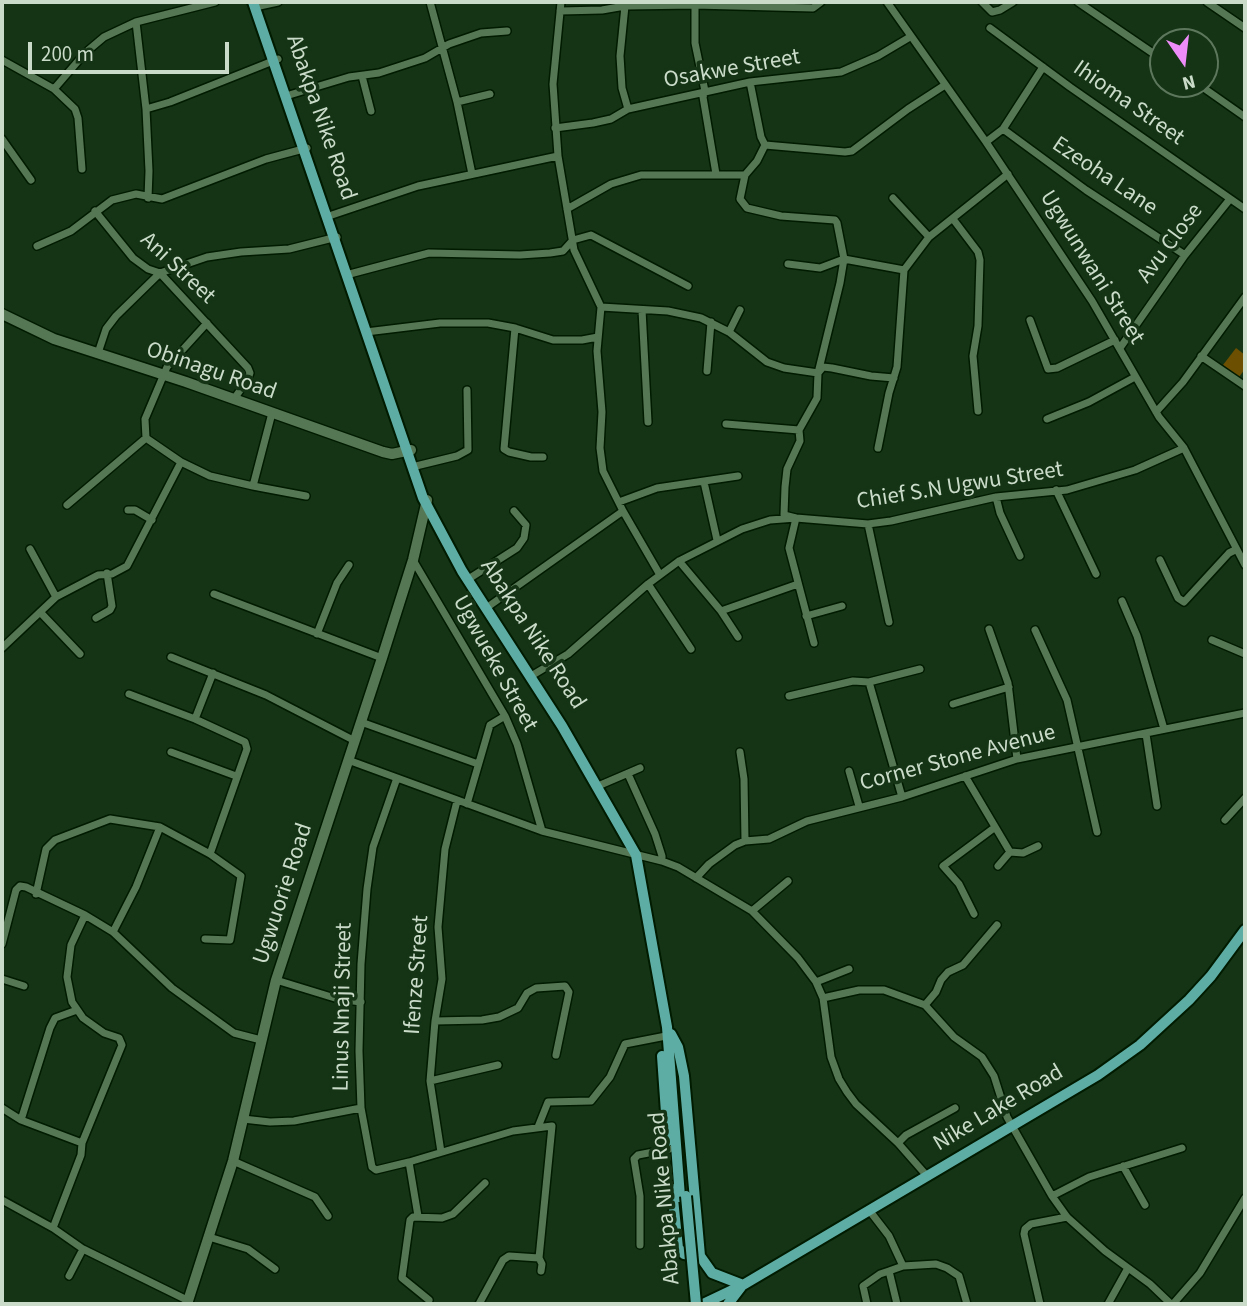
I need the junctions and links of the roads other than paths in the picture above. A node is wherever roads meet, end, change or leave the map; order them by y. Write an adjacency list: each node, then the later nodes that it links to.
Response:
1 (215, 2): 15 (street)
2 (278, 2): 12 (street)
3 (430, 2): 20 (street)
4 (561, 2): 14 (street)
5 (821, 2): 11 (street)
6 (887, 2): 19 (street, Ugwunwani Street)
7 (982, 2): 8 (street)
8 (1013, 2)
9 (1078, 2): 21 (street)
10 (1207, 2): 17 (street)
11 (695, 3): 13 (street); 29 (street)
12 (257, 4): 22 (main road, Abakpa Nike Road)
13 (625, 6): 14 (street); 35 (street)
14 (560, 11): 38 (street)
15 (136, 22): 28 (street); 34 (street)
16 (990, 28): 24 (street, Ihioma Street)
17 (1245, 28)
18 (507, 31): 20 (street)
19 (910, 37): 26 (street, Osakwe Street); 27 (street, Ugwunwani Street)
20 (442, 48): 25 (street); 33 (street)
21 (1149, 50)
22 (276, 59): 31 (main road, Abakpa Nike Road); 34 (street)
23 (2, 61): 28 (street)
24 (1043, 67): 39 (street); 53 (street, Ihioma Street)
25 (362, 76): 31 (street); 36 (street)
26 (750, 82): 29 (street, Osakwe Street); 42 (street)
27 (945, 85): 41 (street, Ugwunwani Street); 42 (street)
28 (54, 89): 45 (street)
29 (705, 91): 35 (street, Osakwe Street); 47 (street)
30 (490, 94): 33 (street)
31 (289, 95): 43 (main road, Abakpa Nike Road)
32 (1218, 98): 37 (street)
33 (457, 102): 46 (street)
34 (146, 108): 51 (street)
35 (628, 109): 38 (street, Osakwe Street)
36 (371, 111)
37 (1245, 117)
38 (555, 128): 44 (street)
39 (1003, 129): 41 (street); 63 (street, Ezeoha Lane)
40 (2, 139): 50 (street)
41 (986, 142): 48 (street, Ugwunwani Street)
42 (765, 145): 49 (street)
43 (306, 148): 51 (street); 57 (main road, Abakpa Nike Road)
44 (558, 156): 46 (street); 54 (street)
45 (82, 169)
46 (472, 174): 57 (street)
47 (716, 174): 49 (street); 54 (street)
48 (1008, 174): 58 (street); 82 (street, Ugwunwani Street)
49 (746, 175): 64 (street)
50 (31, 180)
51 (148, 198): 56 (street)
52 (893, 198): 60 (street)
53 (1230, 199): 55 (street, Ihioma Street); 63 (street, Avu Close)
54 (567, 209): 61 (street)
55 (1245, 209)
56 (94, 211): 62 (street); 67 (street, Ani Street)
57 (328, 216): 59 (main road, Abakpa Nike Road)
58 (953, 219): 60 (street); 94 (street)
59 (336, 237): 67 (street); 68 (main road, Abakpa Nike Road)
60 (929, 237): 66 (street)
61 (572, 240): 68 (street); 69 (street); 71 (street)
62 (37, 246)
63 (1185, 255): 83 (street, Avu Close)
64 (844, 259): 65 (street); 66 (street); 87 (street)
65 (788, 264)
66 (904, 271): 90 (street)
67 (160, 273): 77 (street, Ani Street); 84 (street)
68 (348, 274): 79 (main road, Abakpa Nike Road)
69 (688, 286)
70 (1245, 297): 85 (street)
71 (601, 307): 72 (street); 81 (street)
72 (642, 310): 76 (street); 98 (street)
73 (740, 310): 80 (street)
74 (2, 314): 84 (street, Obinagu Road)
75 (1030, 320): 82 (street)
76 (711, 322): 80 (street); 86 (street)
77 (207, 323): 88 (street, Ani Street); 93 (street, Ani Street)
78 (515, 328): 79 (street); 81 (street); 105 (street)
79 (368, 332): 104 (main road, Abakpa Nike Road)
80 (729, 332): 87 (street)
81 (598, 337): 115 (street)
82 (1115, 340): 83 (street, Ugwunwani Street)
83 (1120, 348): 89 (street, Ugwunwani Street)
84 (98, 353): 88 (street, Obinagu Road)
85 (1201, 356): 91 (street); 95 (street)
86 (707, 371)
87 (818, 373): 90 (street); 100 (street)
88 (164, 375): 93 (street, Obinagu Road); 101 (street, Ani Street)
89 (1135, 377): 95 (street, Ugwunwani Street); 97 (street)
90 (894, 378): 103 (street)
91 (1245, 386)
92 (467, 390): 107 (street)
93 (234, 400): 96 (street, Obinagu Road)
94 (978, 411)
95 (1156, 412): 102 (street, Ugwunwani Street)
96 (271, 413): 104 (street, Obinagu Road); 110 (street)
97 (1047, 419)
98 (649, 422)
99 (726, 424): 100 (street)
100 (799, 430): 120 (street)
101 (146, 438): 106 (street); 116 (street)
102 (1184, 448): 111 (street, Chief S.N Ugwu Street); 125 (street, Ugwunwani Street)
103 (878, 449)
104 (409, 451): 107 (main road, Abakpa Nike Road); 114 (main road, Abakpa Nike Road)
105 (543, 457)
106 (181, 462): 110 (street); 121 (street)
107 (416, 466): 114 (main road, Abakpa Nike Road)
108 (738, 476): 109 (street)
109 (704, 482): 115 (street); 123 (street)
110 (253, 486): 112 (street)
111 (1056, 490): 113 (street, Chief S.N Ugwu Street); 133 (street)
112 (306, 496)
113 (996, 497): 122 (street, Chief S.N Ugwu Street); 126 (street)
114 (427, 501): 127 (street, Ugwuorie Road); 135 (main road, Abakpa Nike Road); 162 (main road, Abakpa Nike Road)
115 (619, 502): 119 (street)
116 (66, 505)
117 (128, 510): 121 (street)
118 (514, 511): 135 (street)
119 (623, 511): 134 (street); 141 (street)
120 (796, 518): 122 (street, Chief S.N Ugwu Street); 123 (street, Chief S.N Ugwu Street); 137 (street)
121 (152, 520): 132 (street)
122 (868, 524): 147 (street)
123 (717, 540): 129 (street, Chief S.N Ugwu Street)
124 (30, 549): 139 (street)
125 (1236, 550): 128 (street); 131 (street, Ugwunwani Street)
126 (1020, 556)
127 (413, 560): 159 (street, Ugwuorie Road); 169 (street, Ugwueke Street)
128 (1160, 560)
129 (679, 561): 134 (street, Chief S.N Ugwu Street); 143 (street)
130 (349, 565): 150 (street)
131 (1245, 565)
132 (107, 573): 139 (street); 146 (street)
133 (1096, 574)
134 (660, 575): 136 (street, Chief S.N Ugwu Street)
135 (470, 578): 141 (main road, Abakpa Nike Road)
136 (648, 584): 155 (street); 162 (street, Chief S.N Ugwu Street)
137 (798, 584): 143 (street); 145 (street)
138 (214, 594): 150 (street)
139 (56, 597): 144 (street)
140 (1122, 601): 172 (street)
141 (489, 606): 162 (main road, Abakpa Nike Road)
142 (842, 606): 145 (street)
143 (722, 611): 151 (street)
144 (40, 612): 154 (street); 156 (street)
145 (806, 616): 153 (street)
146 (96, 618)
147 (888, 622)
148 (989, 629): 164 (street)
149 (1035, 629): 175 (street)
150 (317, 634): 159 (street)
151 (738, 637)
152 (1212, 640): 157 (street)
153 (814, 643)
154 (2, 648)
155 (691, 649)
156 (80, 654)
157 (1245, 654)
158 (171, 657): 161 (street)
159 (382, 658): 171 (street, Ugwuorie Road)
160 (920, 669): 163 (street)
161 (213, 673): 170 (street); 174 (street)
162 (533, 674): 187 (main road, Abakpa Nike Road)
163 (869, 682): 166 (street); 188 (street)
164 (1009, 687): 167 (street); 178 (street)
165 (129, 694): 170 (street)
166 (789, 696)
167 (953, 704)
168 (1245, 713): 172 (street, Corner Stone Avenue)
169 (505, 716): 180 (street); 197 (street, Ugwueke Street)
170 (195, 719): 184 (street)
171 (361, 722): 174 (street, Ugwuorie Road); 180 (street)
172 (1164, 729): 173 (street, Corner Stone Avenue)
173 (1146, 734): 175 (street, Corner Stone Avenue); 193 (street)
174 (355, 741): 179 (street, Ugwuorie Road)
175 (1078, 747): 178 (street, Corner Stone Avenue); 198 (street)
176 (171, 752): 184 (street)
177 (740, 752): 199 (street)
178 (1017, 758): 185 (street, Corner Stone Avenue)
179 (348, 760): 186 (street); 219 (street, Ugwuorie Road)
180 (478, 764): 191 (street)
181 (640, 768): 183 (street)
182 (849, 771): 192 (street)
183 (628, 774): 187 (street); 204 (street)
184 (236, 776): 202 (street)
185 (965, 776): 188 (street, Corner Stone Avenue); 196 (street)
186 (397, 778): 190 (street); 223 (street, Linus Nnaji Street)
187 (600, 785): 203 (main road, Abakpa Nike Road)
188 (902, 797): 192 (street, Corner Stone Avenue)
189 (1245, 798): 194 (street)
190 (457, 801): 191 (street); 226 (street, Ifenze Street)
191 (467, 804): 197 (street)
192 (859, 806): 199 (street, Corner Stone Avenue)
193 (1157, 806)
194 (1225, 820)
195 (160, 827): 202 (street); 208 (street); 214 (street)
196 (994, 828): 201 (street); 210 (street)
197 (542, 831): 203 (street)
198 (1097, 832)
199 (745, 842): 206 (street, Corner Stone Avenue)
200 (1038, 846): 201 (street)
201 (1010, 852): 205 (street)
202 (210, 855): 215 (street)
203 (641, 856): 204 (street); 227 (main road, Abakpa Nike Road)
204 (662, 861): 206 (street)
205 (998, 866)
206 (696, 878): 209 (street)
207 (788, 881): 209 (street)
208 (36, 894): 211 (street); 216 (street)
209 (752, 911): 220 (street)
210 (974, 914)
211 (85, 915): 214 (street); 225 (street)
212 (997, 925): 224 (street)
213 (1245, 930): 237 (main road, Nike Lake Road)
214 (113, 932): 228 (street)
215 (205, 940)
216 (2, 944)
217 (849, 969): 220 (street)
218 (2, 979): 221 (street)
219 (276, 980): 223 (street); 228 (street, Ugwuorie Road)
220 (816, 982): 222 (street)
221 (24, 986)
222 (823, 999): 224 (street); 240 (street)
223 (361, 1002): 233 (street, Linus Nnaji Street)
224 (925, 1005): 237 (street)
225 (77, 1010): 236 (street); 239 (street)
226 (435, 1021): 229 (street); 231 (street, Ifenze Street)
227 (668, 1035): 238 (street); 242 (main road); 250 (main road, Abakpa Nike Road); 262 (main road)
228 (261, 1040): 235 (street, Ugwuorie Road)
229 (556, 1055)
230 (498, 1065): 231 (street)
231 (430, 1081): 243 (street, Ifenze Street)
232 (2, 1108): 236 (street)
233 (361, 1108): 235 (street); 245 (street, Linus Nnaji Street)
234 (955, 1108): 240 (street)
235 (243, 1119): 244 (street, Ugwuorie Road)
236 (21, 1120): 239 (street)
237 (1013, 1126): 247 (main road, Nike Lake Road); 249 (street)
238 (538, 1127): 243 (street, Linus Nnaji Street); 263 (street)
239 (82, 1143): 258 (street)
240 (898, 1143): 247 (street)
241 (1182, 1148): 246 (street)
242 (669, 1149): 260 (street); 262 (main road)
243 (441, 1153): 245 (street, Linus Nnaji Street)
244 (233, 1161): 255 (street); 259 (street, Ugwuorie Road)
245 (409, 1162): 256 (street)
246 (1123, 1166): 249 (street); 253 (street)
247 (928, 1175): 254 (main road, Nike Lake Road)
248 (485, 1183): 256 (street)
249 (1052, 1196): 257 (street)
250 (683, 1197): 274 (main road, Abakpa Nike Road, bridge); 275 (main road, Abakpa Nike Road, bridge)
251 (1245, 1198): 283 (street)
252 (2, 1200): 258 (street)
253 (1145, 1205)
254 (869, 1210): 264 (street); 270 (main road, Nike Lake Road)
255 (328, 1216)
256 (418, 1216): 271 (street)
257 (1067, 1217): 265 (street); 281 (street)
258 (53, 1228): 261 (street)
259 (209, 1237): 266 (street); 272 (street, Ugwuorie Road)
260 (640, 1245)
261 (83, 1249): 269 (street); 272 (street)
262 (700, 1256): 270 (main road)
263 (539, 1258): 267 (street); 273 (street)
264 (903, 1266): 268 (street); 280 (street)
265 (1128, 1268): 282 (street); 283 (street)
266 (275, 1269)
267 (541, 1271)
268 (890, 1271): 278 (street); 279 (street)
269 (69, 1276)
270 (743, 1285): 276 (main road, Nike Lake Road); 277 (main road)
271 (429, 1300)
272 (188, 1302)
273 (479, 1304)
274 (691, 1304)
275 (696, 1304)
276 (704, 1304)
277 (728, 1304)
278 (867, 1304)
279 (897, 1304)
280 (967, 1304)
281 (1040, 1304)
282 (1108, 1304)
283 (1172, 1304)

